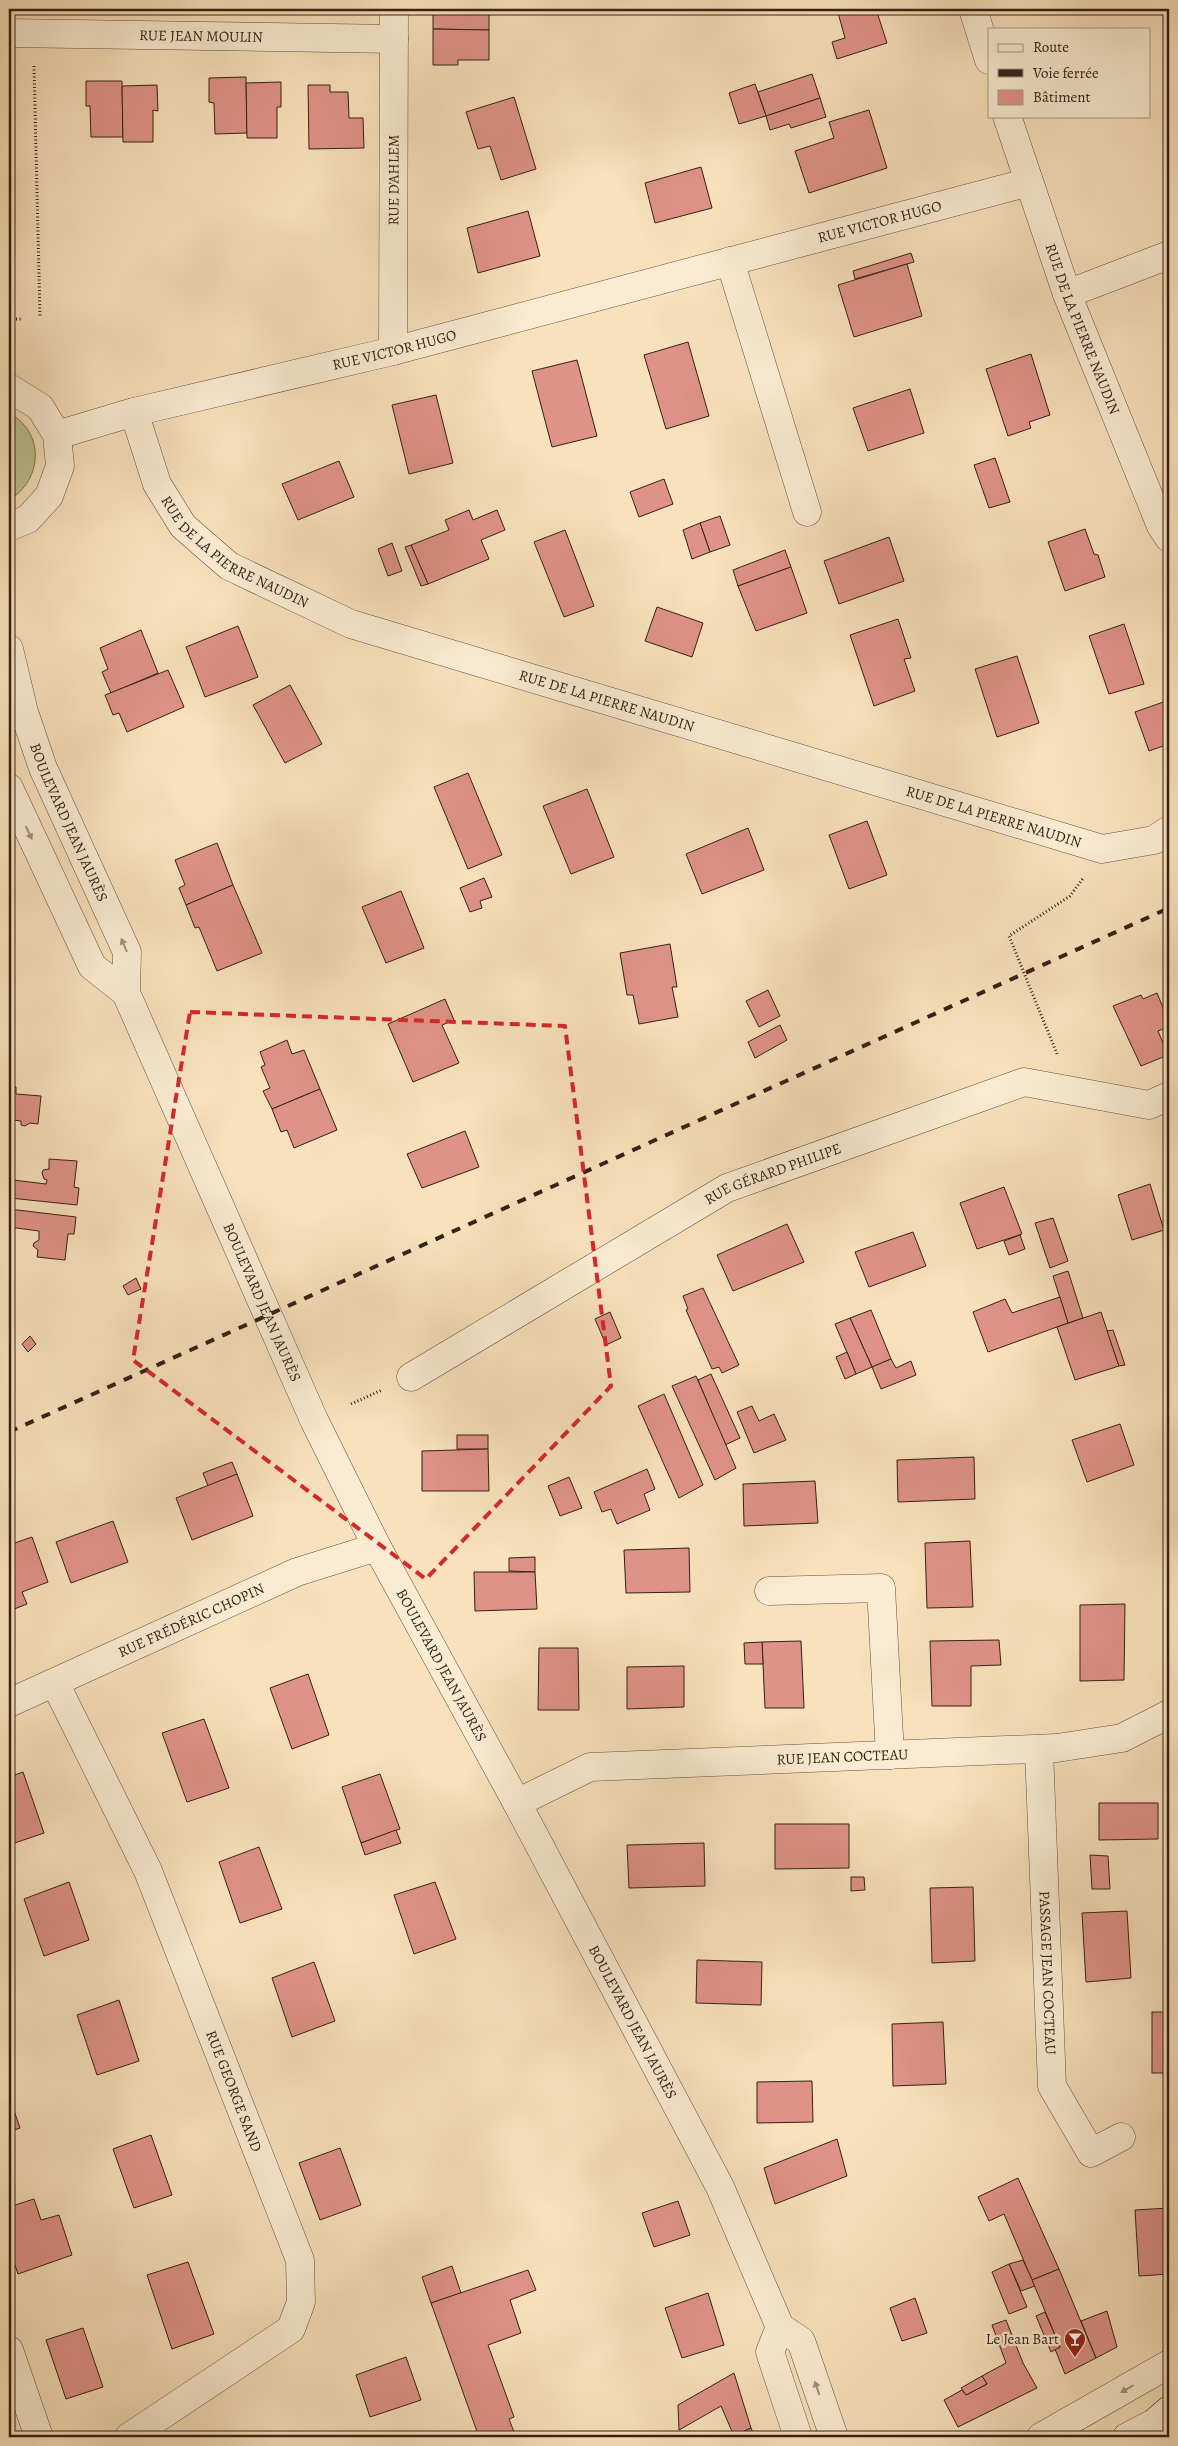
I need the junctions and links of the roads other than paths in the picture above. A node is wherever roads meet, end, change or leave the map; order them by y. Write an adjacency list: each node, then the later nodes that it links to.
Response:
1 (394, 9): 4 (street, RUE D'AHLEM)
2 (973, 9): 5 (street)
3 (9, 33): 4 (street, RUE JEAN MOULIN)
4 (394, 39): 11 (street, RUE D'AHLEM)
5 (988, 57)
6 (1009, 118): 7 (street, RUE DE LA PIERRE NAUDIN)
7 (1029, 182): 9 (street, RUE VICTOR HUGO); 10 (street, RUE DE LA PIERRE NAUDIN)
8 (1169, 255): 10 (street)
9 (730, 261): 11 (street, RUE VICTOR HUGO); 15 (street)
10 (1067, 294): 17 (street, RUE DE LA PIERRE NAUDIN)
11 (393, 351): 13 (street, RUE VICTOR HUGO)
12 (10, 383): 14 (street)
13 (134, 412): 14 (street, RUE VICTOR HUGO); 20 (street, RUE DE LA PIERRE NAUDIN)
14 (57, 435): 16 (street)
15 (807, 512)
16 (9, 527)
17 (1169, 538)
18 (9, 649): 21 (street, BOULEVARD JEAN JAURÈS, one-way to 18)
19 (9, 788): 21 (street, BOULEVARD JEAN JAURÈS, one-way to 21)
20 (1169, 830)
21 (126, 993): 24 (street, BOULEVARD JEAN JAURÈS)
22 (1169, 1096): 23 (street, RUE GÉRARD PHILIPE)
23 (411, 1377)
24 (377, 1547): 26 (street, RUE FRÉDÉRIC CHOPIN); 31 (street, BOULEVARD JEAN JAURÈS)
25 (769, 1591): 30 (street)
26 (55, 1683): 27 (street, RUE FRÉDÉRIC CHOPIN); 39 (street, RUE GEORGE SAND)
27 (9, 1703)
28 (1169, 1714): 29 (street, RUE JEAN COCTEAU)
29 (1039, 1749): 30 (street, RUE JEAN COCTEAU); 32 (street, PASSAGE JEAN COCTEAU)
30 (890, 1755): 31 (street, RUE JEAN COCTEAU)
31 (516, 1803): 33 (street, BOULEVARD JEAN JAURÈS)
32 (1121, 2137)
33 (780, 2327): 37 (street, one-way to 33); 40 (street)
34 (9, 2350): 38 (street)
35 (1169, 2364): 41 (street, one-way to 41)
36 (1164, 2417): 42 (street)
37 (834, 2436)
38 (39, 2437)
39 (130, 2437)
40 (798, 2437)
41 (1041, 2437)
42 (1127, 2437)

